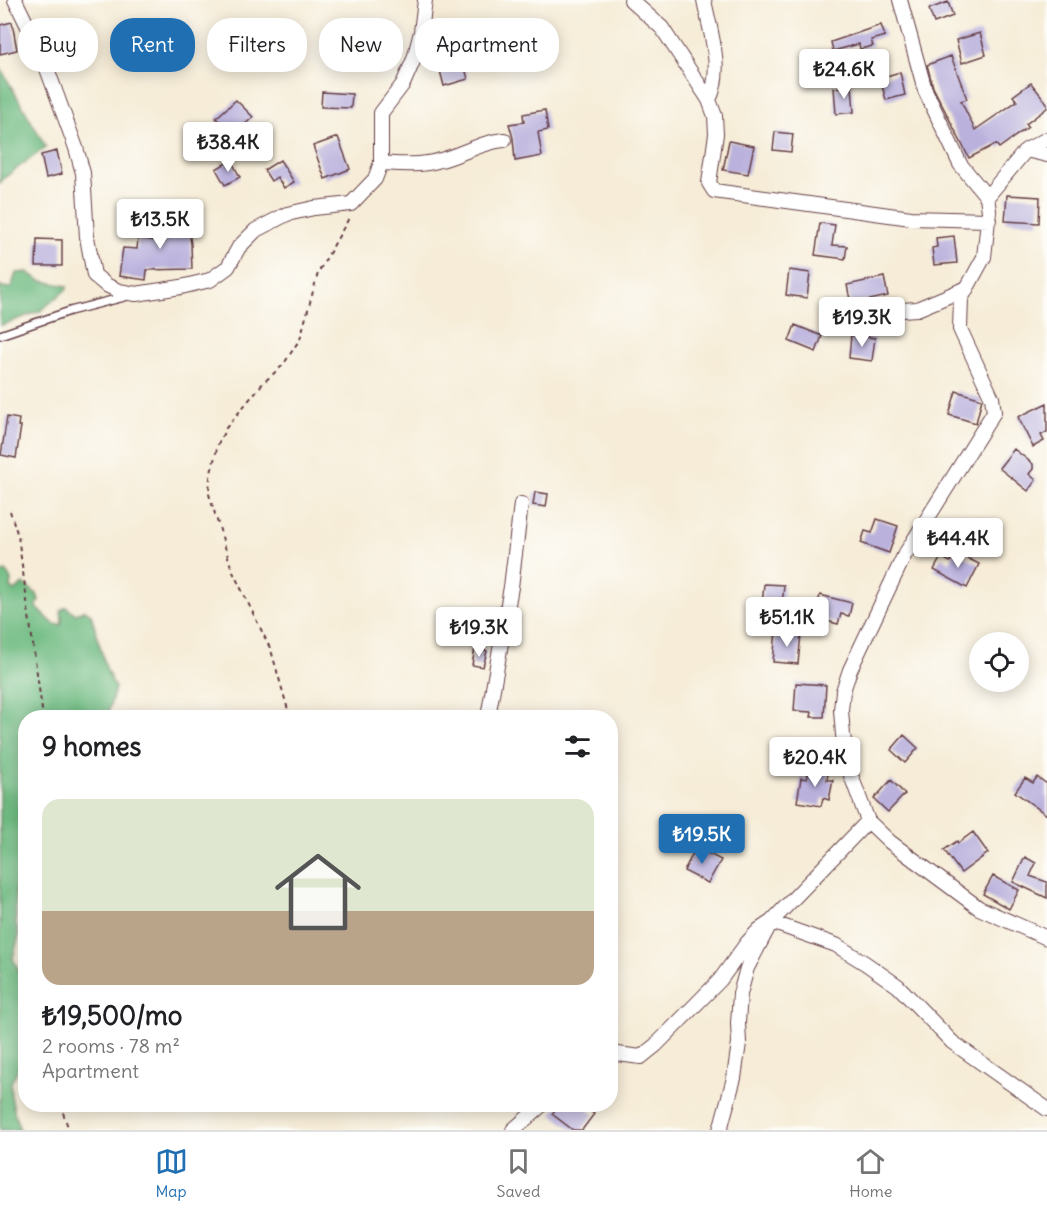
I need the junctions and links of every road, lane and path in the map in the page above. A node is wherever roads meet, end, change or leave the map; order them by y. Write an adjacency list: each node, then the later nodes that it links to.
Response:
1 (15, 0): 16 (street)
2 (425, 0): 11 (street)
3 (631, 0): 6 (street)
4 (704, 0): 6 (street)
5 (900, 0): 12 (street)
6 (709, 100): 14 (street)
7 (1047, 139): 9 (street)
8 (504, 140): 11 (street)
9 (1026, 150): 10 (street); 12 (street)
10 (1047, 155)
11 (381, 163): 13 (street)
12 (987, 197): 14 (street)
13 (351, 204): 16 (street); 22 (path)
14 (989, 220): 15 (street)
15 (967, 288): 17 (street); 24 (street)
16 (136, 294): 18 (lane)
17 (842, 314)
18 (0, 335)
19 (521, 504): 23 (street)
20 (10, 511): 21 (path)
21 (42, 710)
22 (288, 710)
23 (489, 710)
24 (868, 821): 25 (street); 26 (street)
25 (771, 922): 27 (street); 28 (street); 33 (street)
26 (1047, 938)
27 (618, 1054)
28 (1047, 1108)
29 (63, 1112): 31 (path)
30 (534, 1112): 32 (street)
31 (69, 1130)
32 (513, 1130)
33 (720, 1130)

